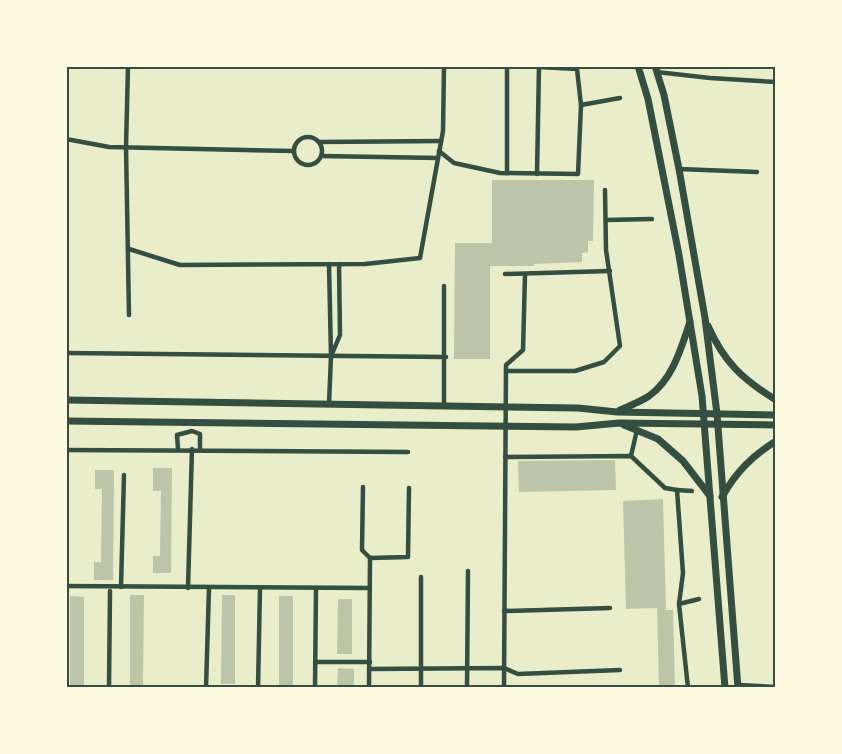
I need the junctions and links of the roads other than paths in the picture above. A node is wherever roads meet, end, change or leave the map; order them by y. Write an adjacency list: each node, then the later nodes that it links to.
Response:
1 (128, 66): 13 (street)
2 (444, 66): 11 (street)
3 (508, 66): 20 (street)
4 (638, 66): 34 (main road)
5 (539, 67): 9 (street); 21 (street)
6 (656, 69): 7 (street); 18 (main road)
7 (776, 82)
8 (620, 98): 9 (street)
9 (582, 105): 21 (street)
10 (66, 139): 13 (street)
11 (441, 141): 12 (street); 15 (street)
12 (319, 142): 14 (street); 16 (street)
13 (126, 147): 14 (street); 25 (street)
14 (294, 151): 16 (street)
15 (439, 151): 17 (street); 20 (street)
16 (321, 156): 17 (street)
17 (438, 158): 27 (street)
18 (678, 169): 19 (street); 33 (main road)
19 (757, 172)
20 (507, 174): 21 (street)
21 (537, 174)
22 (605, 190): 23 (street)
23 (606, 220): 24 (street); 28 (street)
24 (652, 220)
25 (129, 249): 26 (street); 32 (street)
26 (329, 264): 27 (street); 36 (street)
27 (339, 264): 36 (street)
28 (610, 271): 30 (street); 38 (street)
29 (505, 274): 30 (street)
30 (525, 275): 38 (street)
31 (444, 286): 42 (street)
32 (129, 315)
33 (705, 318): 40 (main road); 46 (main road)
34 (691, 319): 44 (main road); 45 (main road)
35 (66, 353): 36 (street)
36 (331, 356): 37 (street); 41 (street)
37 (446, 357)
38 (506, 371): 43 (street)
39 (66, 400): 41 (main road)
40 (776, 400)
41 (329, 404): 42 (main road)
42 (444, 406): 43 (main road)
43 (505, 406): 44 (main road); 54 (street)
44 (617, 412): 45 (main road)
45 (704, 413): 46 (main road); 51 (main road)
46 (717, 414): 47 (main road); 52 (main road)
47 (776, 415)
48 (66, 421): 49 (main road)
49 (192, 422): 54 (main road); 56 (street)
50 (619, 423): 51 (main road); 54 (main road); 55 (main road)
51 (705, 423): 52 (main road); 70 (main road)
52 (718, 424): 53 (main road); 71 (main road)
53 (776, 425)
54 (505, 426): 64 (street)
55 (637, 430): 63 (street); 70 (main road)
56 (192, 431): 58 (street); 61 (street)
57 (776, 441): 71 (main road)
58 (178, 449): 59 (street); 60 (street)
59 (192, 449): 61 (street); 77 (street)
60 (66, 450)
61 (200, 450): 62 (street)
62 (408, 452)
63 (631, 456): 64 (street); 68 (street)
64 (505, 458): 86 (street)
65 (124, 475): 76 (street)
66 (364, 487): 72 (street)
67 (409, 488): 72 (street)
68 (677, 490): 69 (street); 84 (street)
69 (692, 491)
70 (711, 497): 105 (main road)
71 (722, 497): 94 (main road)
72 (370, 558): 81 (street)
73 (468, 571): 89 (street)
74 (421, 577): 92 (street)
75 (66, 586): 76 (street)
76 (121, 587): 77 (street)
77 (188, 588): 78 (street)
78 (209, 588): 79 (street); 97 (street)
79 (260, 588): 80 (street); 98 (street)
80 (316, 588): 81 (street); 87 (street)
81 (370, 588): 88 (street)
82 (110, 591): 96 (street)
83 (699, 599): 84 (street)
84 (680, 604): 104 (street)
85 (610, 608): 86 (street)
86 (504, 611): 90 (street)
87 (316, 662): 88 (street); 99 (street)
88 (370, 662): 91 (street)
89 (466, 668): 90 (street); 92 (street); 102 (street)
90 (504, 668): 93 (street); 103 (street)
91 (370, 669): 92 (street); 100 (street)
92 (421, 669): 101 (street)
93 (620, 670)
94 (738, 687): 95 (street)
95 (776, 687)
96 (108, 688)
97 (206, 688)
98 (258, 688)
99 (316, 688)
100 (370, 688)
101 (421, 688)
102 (466, 688)
103 (504, 688)
104 (688, 688)
105 (725, 688)

